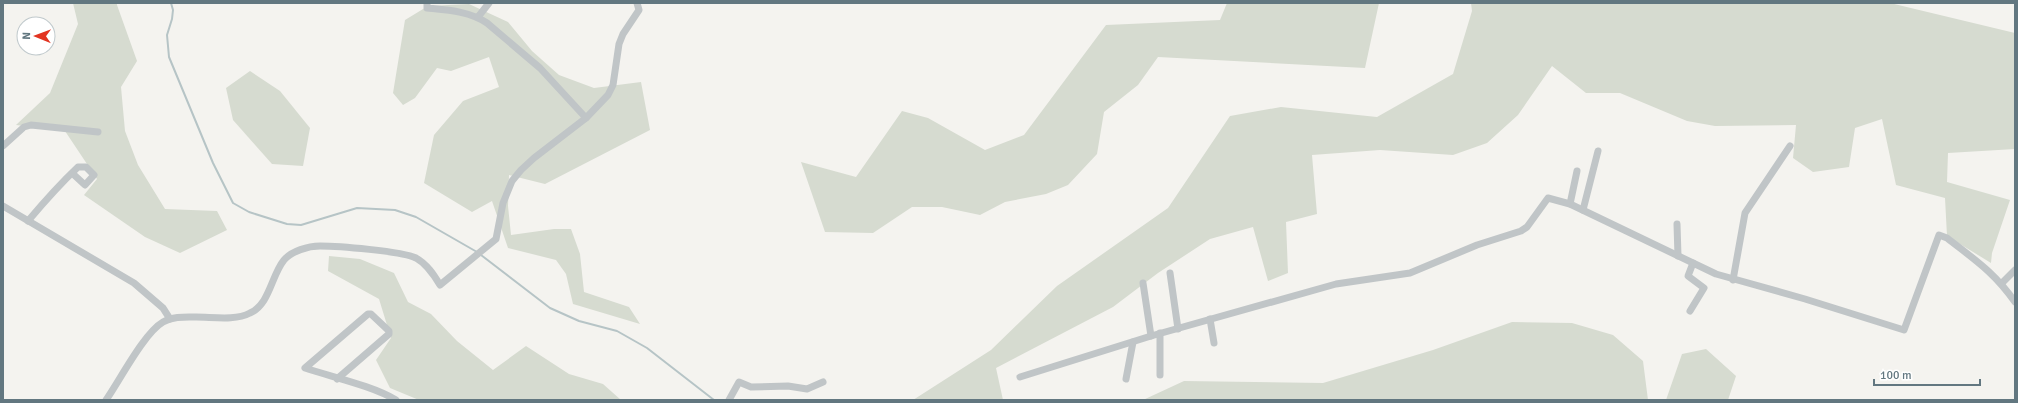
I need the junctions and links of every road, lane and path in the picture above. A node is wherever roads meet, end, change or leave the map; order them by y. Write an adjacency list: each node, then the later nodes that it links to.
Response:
1 (427, 3): 4 (street)
2 (489, 3): 4 (street)
3 (637, 3): 5 (street)
4 (478, 17): 5 (street)
5 (586, 118): 26 (street)
6 (98, 132): 7 (street)
7 (3, 146)
8 (1790, 146): 21 (street)
9 (1598, 151): 14 (street)
10 (1577, 171): 12 (street)
11 (72, 173): 15 (street)
12 (1570, 204): 14 (street); 27 (street)
13 (3, 206): 15 (street)
14 (1583, 210): 17 (street)
15 (28, 221): 26 (street)
16 (1677, 224): 17 (street)
17 (1678, 256): 18 (street)
18 (1693, 264): 21 (street); 25 (street)
19 (2015, 270): 22 (street)
20 (1170, 273): 28 (street)
21 (1733, 280): 22 (street)
22 (2002, 282): 24 (street)
23 (1143, 283): 30 (street)
24 (2015, 302)
25 (1690, 312)
26 (170, 319): 38 (street)
27 (1210, 319): 28 (street); 32 (street)
28 (1178, 329): 29 (street)
29 (1160, 333): 30 (street); 33 (street)
30 (1151, 336): 31 (street)
31 (1133, 342): 34 (street); 36 (street)
32 (1214, 343)
33 (1160, 375)
34 (1020, 377)
35 (338, 379): 35 (street); 39 (street)
36 (1126, 379)
37 (823, 382): 40 (street)
38 (106, 400)
39 (396, 400)
40 (729, 400)

